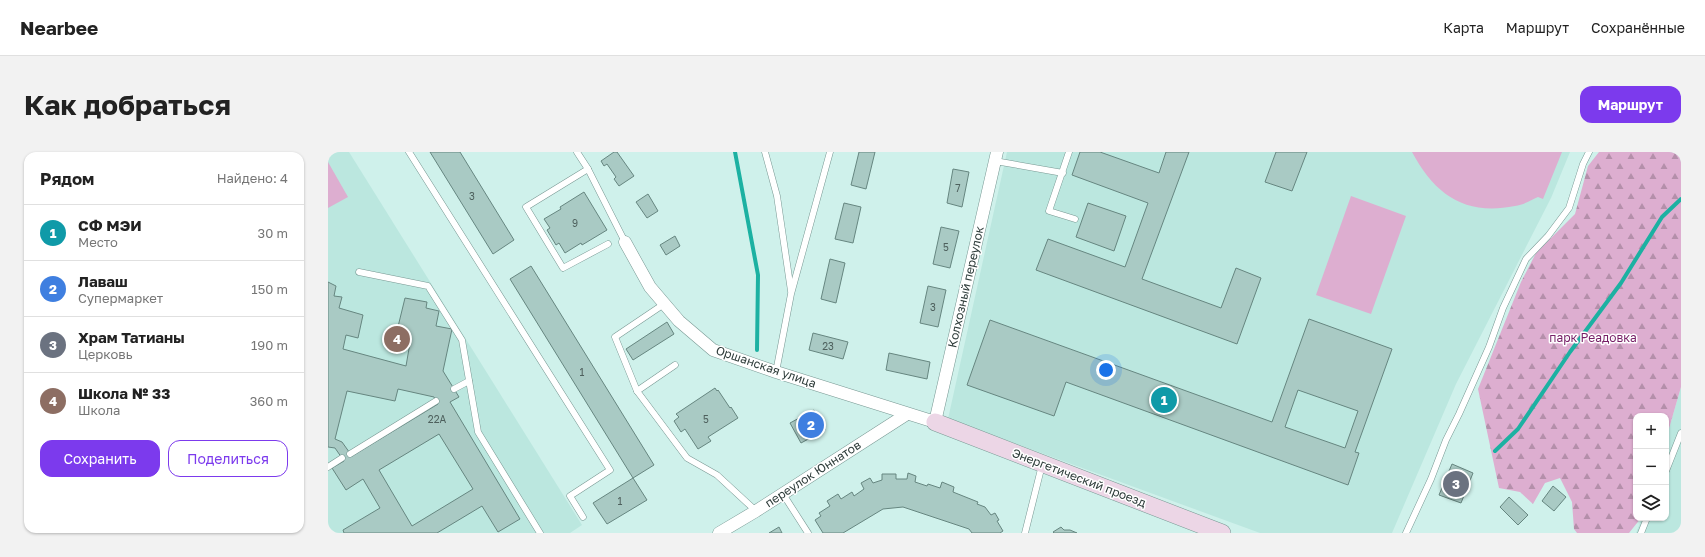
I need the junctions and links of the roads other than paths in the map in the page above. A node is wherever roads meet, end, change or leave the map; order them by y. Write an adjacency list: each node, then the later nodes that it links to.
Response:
1 (410, 152): 32 (lane)
2 (577, 152): 8 (lane, Оршанская улица)
3 (765, 152): 14 (lane)
4 (830, 152): 14 (lane)
5 (1069, 152): 9 (lane)
6 (1589, 152): 39 (lane)
7 (996, 157): 9 (lane); 23 (street, Колхозный переулок)
8 (588, 169): 11 (lane, Оршанская улица); 12 (lane)
9 (1063, 173): 10 (lane)
10 (1075, 219)
11 (625, 242): 15 (street, Оршанская улица)
12 (608, 244)
13 (359, 272): 18 (lane)
14 (792, 294): 17 (lane)
15 (664, 304): 17 (street, Оршанская улица); 20 (lane)
16 (675, 365): 20 (lane)
17 (776, 372): 22 (street, Оршанская улица)
18 (469, 381): 19 (lane); 35 (lane)
19 (454, 390)
20 (637, 391): 31 (lane)
21 (436, 401): 25 (lane)
22 (907, 414): 23 (street, Оршанская улица); 30 (street, переулок Юннатов)
23 (935, 422): 28 (street, Энергетический проезд)
24 (1681, 433): 27 (lane)
25 (350, 454)
26 (342, 458): 29 (lane)
27 (1669, 463)
28 (1042, 464): 34 (street, Энергетический проезд); 38 (lane)
29 (328, 467)
30 (783, 494): 31 (street, переулок Юннатов); 37 (lane)
31 (756, 511): 36 (street, переулок Юннатов)
32 (583, 517)
33 (1646, 521): 40 (lane)
34 (1210, 531)
35 (540, 533)
36 (719, 533)
37 (808, 533)
38 (1026, 533)
39 (1406, 533)
40 (1641, 533)

